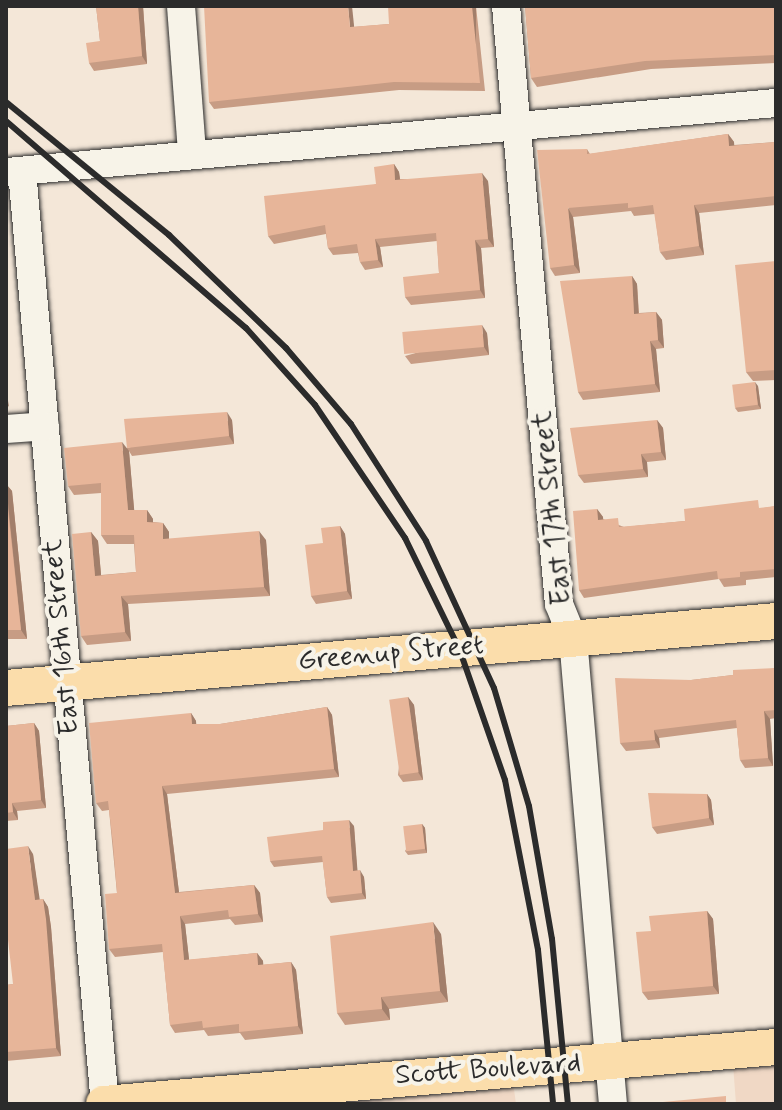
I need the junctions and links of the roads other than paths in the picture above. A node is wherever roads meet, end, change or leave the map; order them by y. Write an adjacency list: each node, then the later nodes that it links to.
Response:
1 (181, 6): 5 (street)
2 (506, 6): 4 (street, East 17th Street)
3 (776, 103): 4 (street)
4 (516, 125): 5 (street); 10 (street, East 17th Street)
5 (192, 153): 6 (street)
6 (14, 171): 7 (street, East 16th Street)
7 (45, 426): 8 (street); 11 (street, East 16th Street)
8 (6, 429)
9 (776, 621): 10 (main road, Greenup Street)
10 (573, 638): 11 (main road, Greenup Street); 14 (street, East 17th Street)
11 (66, 682): 12 (main road, Greenup Street); 15 (street, East 16th Street)
12 (6, 688)
13 (776, 1047): 14 (main road, Scott Boulevard)
14 (609, 1061): 15 (main road, Scott Boulevard); 16 (street, East 17th Street)
15 (104, 1104)
16 (613, 1104)

